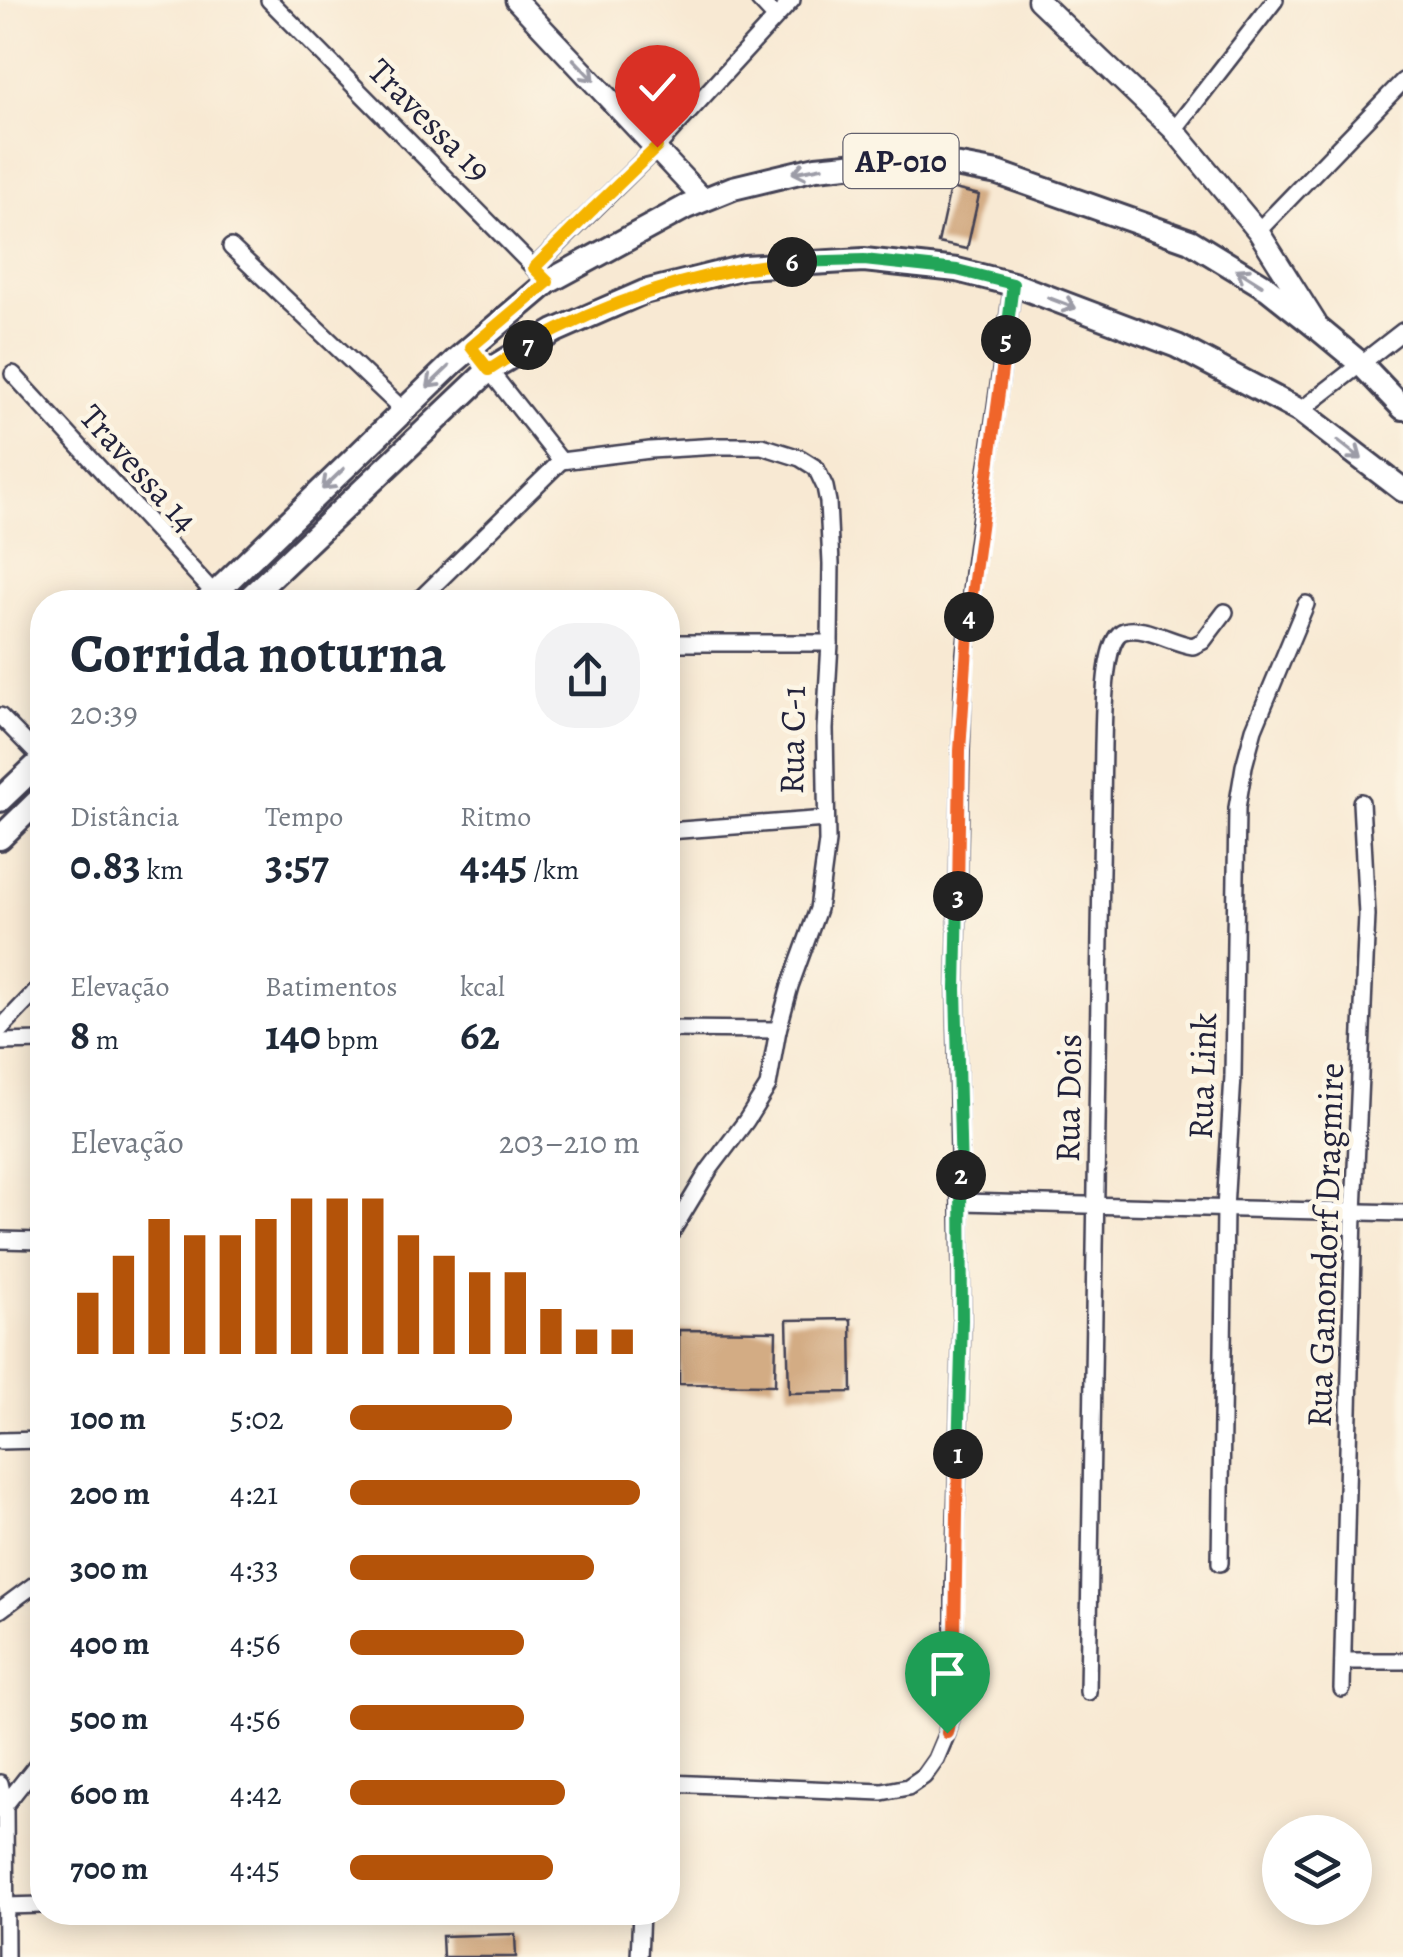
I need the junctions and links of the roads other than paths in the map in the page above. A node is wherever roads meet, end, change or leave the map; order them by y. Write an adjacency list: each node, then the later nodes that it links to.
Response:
1 (268, 0): 14 (street, Travessa 19)
2 (516, 0): 10 (street, one-way to 10)
3 (758, 0): 7 (street)
4 (792, 0): 7 (street)
5 (1275, 0): 9 (street)
6 (1041, 1): 9 (street)
7 (775, 17): 10 (street)
8 (1403, 81): 12 (street)
9 (1174, 130): 12 (street)
10 (657, 147): 11 (street); 14 (street)
11 (704, 200): 14 (main road, AP-010); 16 (main road, AP-010, one-way to 11)
12 (1258, 231): 16 (street)
13 (230, 247): 23 (street)
14 (541, 275): 18 (main road, AP-010)
15 (1013, 284): 20 (main road); 24 (main road, one-way to 24); 50 (street)
16 (1320, 330): 19 (main road, AP-010)
17 (1403, 331): 19 (street)
18 (471, 347): 20 (main road); 23 (main road, AP-010, one-way to 23)
19 (1361, 364): 22 (main road, AP-010); 24 (street)
20 (489, 370): 25 (street); 29 (main road)
21 (13, 374): 27 (street, Travessa 14)
22 (1403, 408)
23 (404, 411): 28 (main road, AP-010, one-way to 28)
24 (1300, 411): 26 (main road, one-way to 26)
25 (560, 461): 30 (street); 34 (street, Rua C-1)
26 (1403, 490)
27 (205, 590)
28 (224, 590)
29 (257, 590)
30 (430, 590)
31 (1306, 604): 52 (street, Rua Link)
32 (1225, 612): 51 (street, Rua Dois)
33 (680, 643): 34 (street)
34 (830, 643): 41 (street, Rua C-1)
35 (0, 716): 36 (street)
36 (30, 747)
37 (30, 771): 38 (main road)
38 (0, 800)
39 (1360, 802): 53 (street, Rua Ganondorf Dragmire)
40 (30, 809): 43 (main road)
41 (826, 819): 42 (street); 47 (street, Rua C-1)
42 (680, 830)
43 (0, 838)
44 (30, 998): 45 (street)
45 (0, 1029)
46 (680, 1029): 47 (street)
47 (778, 1030): 55 (street, Rua C-1)
48 (30, 1041): 49 (street)
49 (0, 1042)
50 (962, 1202): 51 (street); 69 (street)
51 (1095, 1206): 52 (street); 66 (street, Rua Dois)
52 (1225, 1209): 53 (street); 60 (street, Rua Link)
53 (1354, 1213): 54 (street); 63 (street, Rua Ganondorf Dragmire)
54 (1403, 1214)
55 (680, 1218)
56 (0, 1240): 57 (street)
57 (30, 1241)
58 (30, 1440): 59 (street)
59 (0, 1441)
60 (1220, 1563)
61 (30, 1588): 62 (street)
62 (0, 1610)
63 (1343, 1661): 64 (street); 65 (street, Rua Ganondorf Dragmire)
64 (1403, 1661)
65 (1342, 1689)
66 (1088, 1692)
67 (30, 1773): 70 (street)
68 (0, 1782): 70 (street)
69 (680, 1784)
70 (5, 1804): 72 (street)
71 (30, 1905): 72 (street)
72 (5, 1906): 74 (street)
73 (640, 1925): 75 (street)
74 (6, 1957)
75 (639, 1957)

